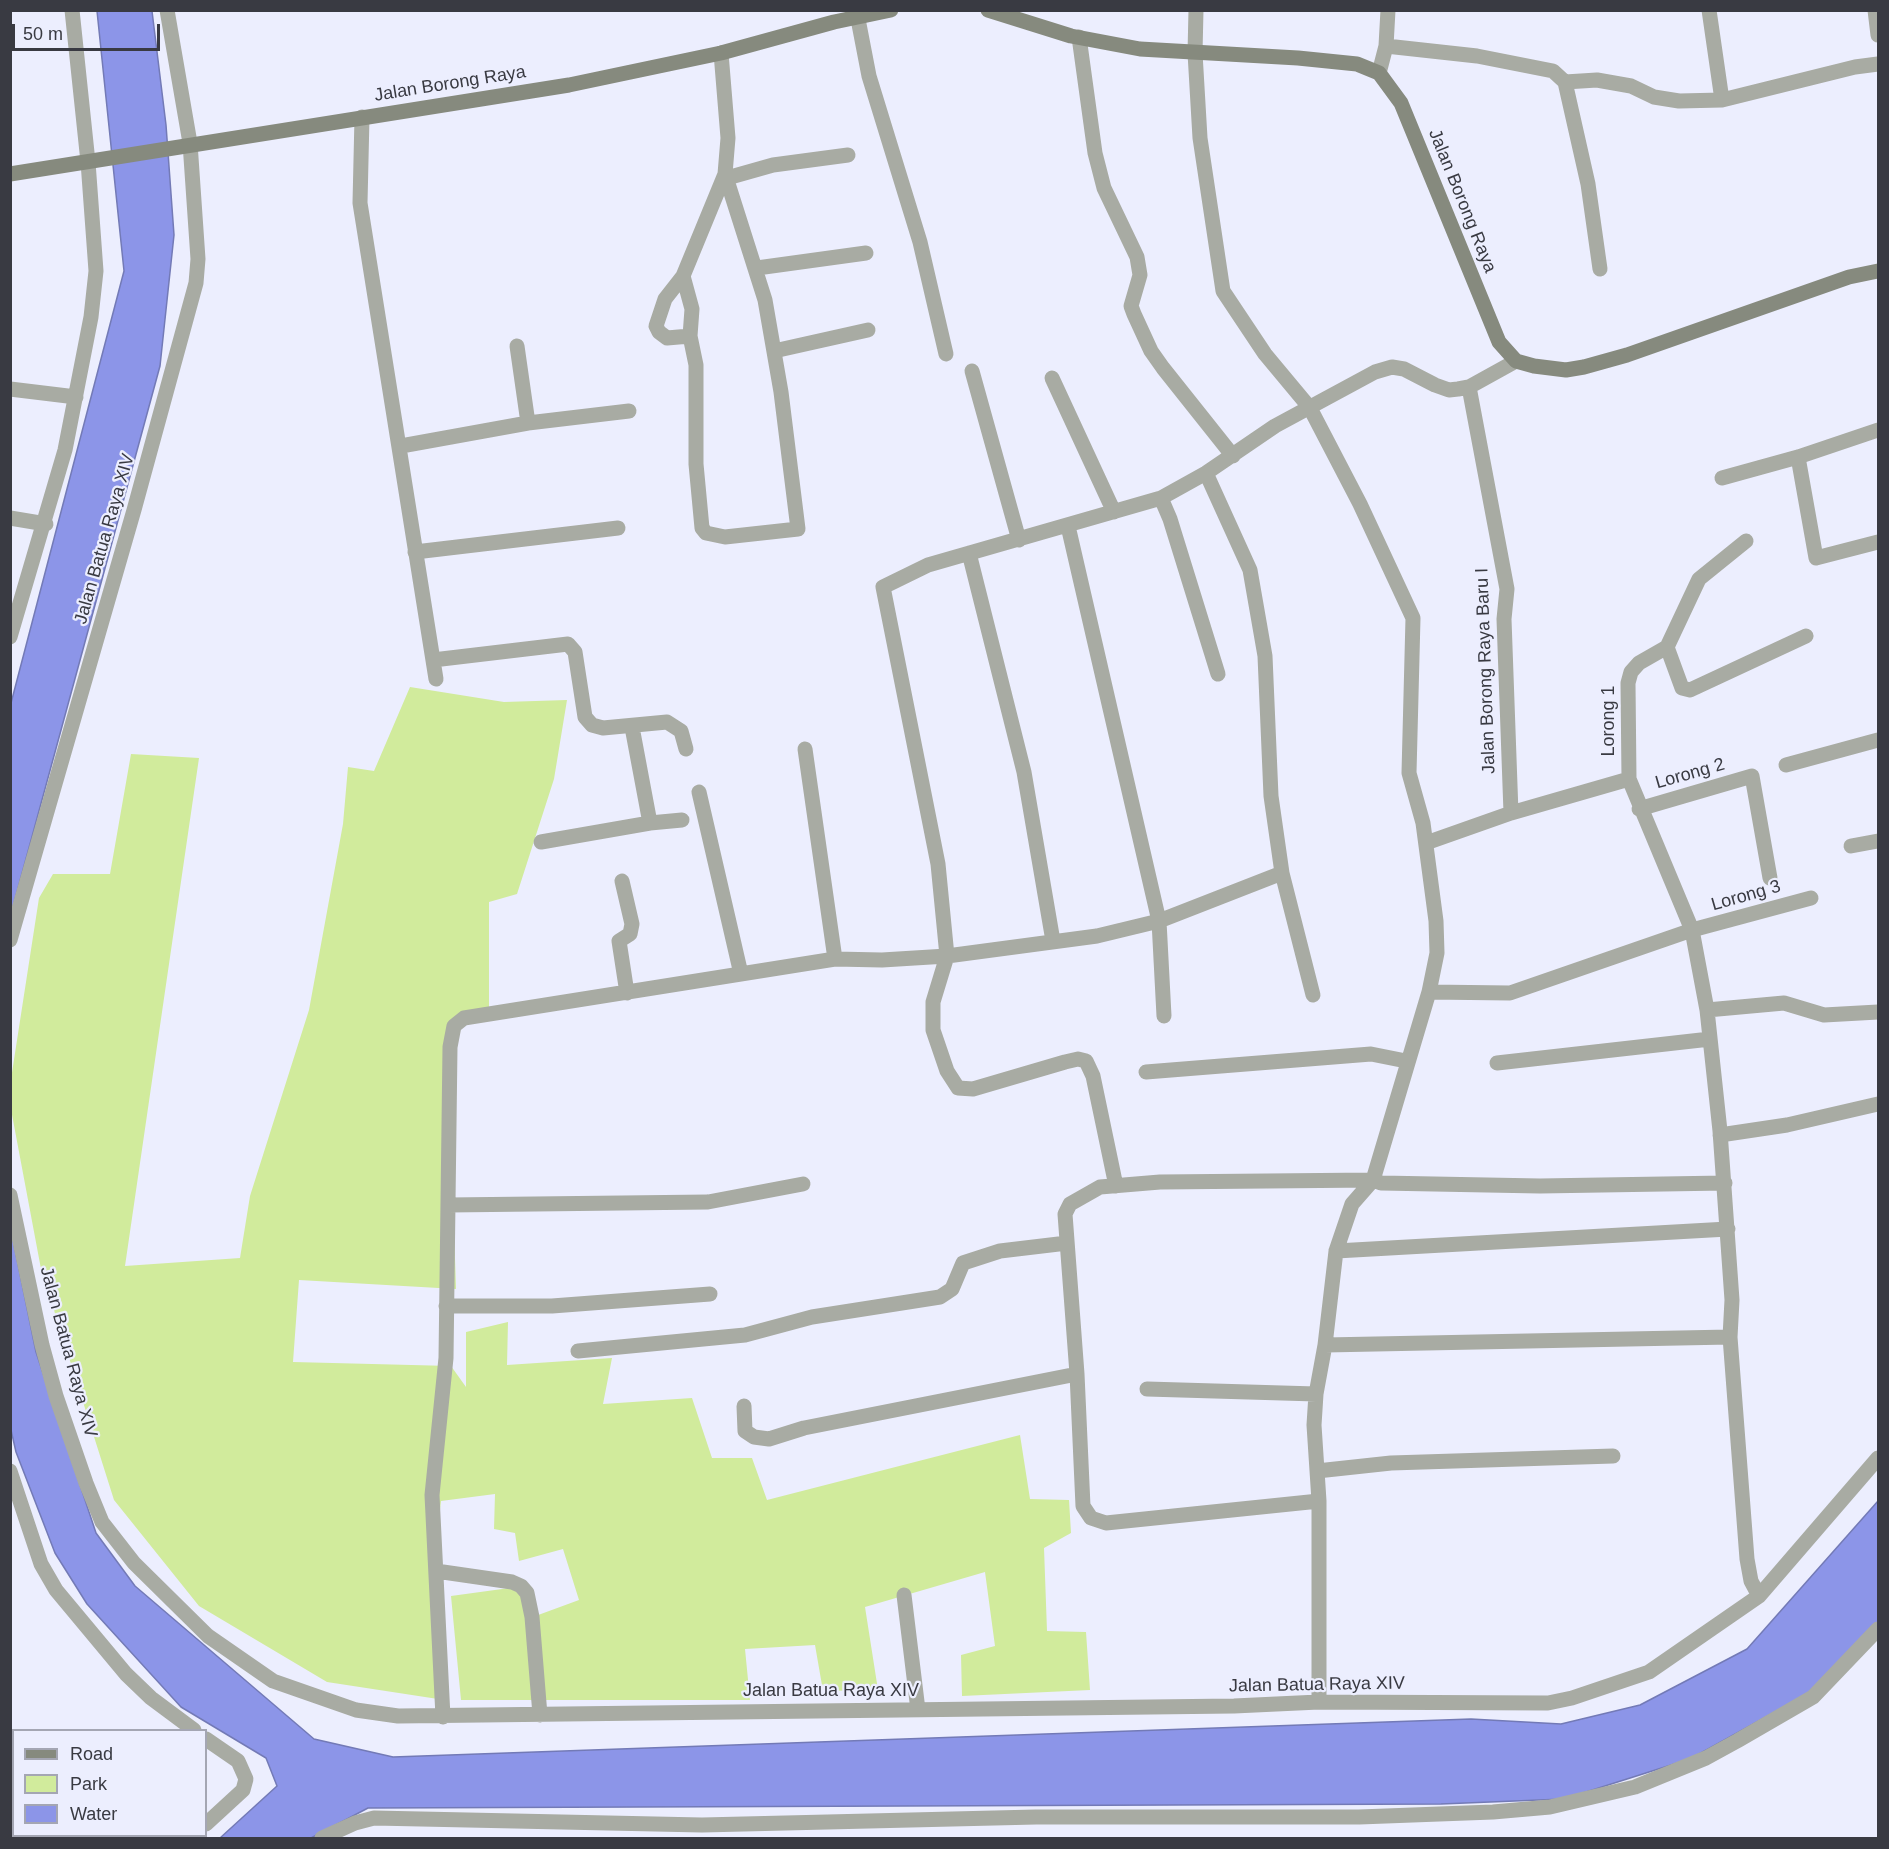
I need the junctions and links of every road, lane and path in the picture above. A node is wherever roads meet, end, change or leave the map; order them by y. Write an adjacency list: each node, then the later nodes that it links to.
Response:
1 (72, 10): 23 (street)
2 (167, 10): 21 (street, Jalan Batua Raya XIV)
3 (891, 10): 10 (main road, Jalan Borong Raya)
4 (988, 10): 12 (main road)
5 (1197, 10): 15 (street)
6 (1388, 10): 13 (street)
7 (1709, 10): 19 (street)
8 (1875, 10): 11 (street)
9 (832, 16): 10 (main road, Jalan Borong Raya); 14 (main road, Jalan Borong Raya)
10 (858, 19): 35 (street)
11 (1878, 35)
12 (1079, 37): 15 (main road); 47 (street)
13 (1386, 46): 17 (street); 18 (street)
14 (721, 53): 20 (main road, Jalan Borong Raya); 25 (street)
15 (1195, 53): 17 (main road); 42 (street)
16 (1878, 64): 19 (street)
17 (1379, 73): 36 (main road, Jalan Borong Raya)
18 (1565, 82): 19 (street); 28 (street)
19 (1722, 100)
20 (362, 117): 21 (main road, Jalan Borong Raya); 46 (street)
21 (190, 143): 23 (main road, Jalan Borong Raya); 89 (street, Jalan Batua Raya XIV)
22 (848, 155): 25 (street)
23 (93, 162): 24 (main road, Jalan Borong Raya); 41 (street)
24 (10, 174)
25 (726, 176): 27 (street); 30 (street)
26 (866, 253): 27 (street)
27 (757, 268): 34 (street)
28 (1600, 269)
29 (1878, 271): 36 (main road)
30 (683, 276): 32 (street); 32 (street)
31 (868, 330): 34 (street)
32 (690, 336): 34 (street)
33 (517, 346): 44 (street)
34 (774, 351)
35 (946, 354)
36 (1516, 361): 39 (street)
37 (972, 371): 57 (street)
38 (1052, 378): 52 (street)
39 (1469, 387): 42 (street); 76 (street, Jalan Borong Raya Baru I)
40 (10, 389): 41 (street)
41 (76, 397): 54 (street)
42 (1310, 408): 47 (street); 81 (street)
43 (629, 411): 44 (street)
44 (528, 423): 46 (street)
45 (1878, 430): 48 (street)
46 (401, 446): 60 (street)
47 (1233, 456): 49 (street)
48 (1798, 457): 50 (street); 59 (street)
49 (1206, 473): 51 (street); 83 (street)
50 (1722, 478)
51 (1161, 498): 52 (street); 66 (street)
52 (1114, 512): 55 (street)
53 (10, 518): 54 (street)
54 (46, 524): 62 (street)
55 (1068, 526): 57 (street); 87 (street)
56 (618, 528): 60 (street)
57 (1019, 540): 61 (street)
58 (1746, 541): 64 (street)
59 (1878, 542)
60 (415, 552): 65 (street)
61 (969, 553): 90 (street); 91 (street)
62 (12, 627)
63 (1806, 636): 64 (street)
64 (1667, 647): 73 (street, Lorong 1)
65 (433, 660): 67 (street); 68 (street)
66 (1218, 674)
67 (436, 679)
68 (632, 727): 70 (street); 78 (street)
69 (1878, 740): 72 (street)
70 (687, 749)
71 (805, 749): 92 (street)
72 (1786, 765)
73 (1629, 779): 75 (street); 76 (street)
74 (699, 792): 93 (street)
75 (1639, 809): 84 (street, Lorong 2); 88 (street)
76 (1511, 813): 81 (street)
77 (682, 820): 78 (street)
78 (650, 823): 80 (street)
79 (1878, 841): 82 (street)
80 (541, 842)
81 (1426, 843): 94 (street)
82 (1851, 846)
83 (1282, 873): 87 (street); 96 (street)
84 (1770, 878)
85 (622, 881): 95 (street)
86 (1811, 898): 88 (street, Lorong 3)
87 (1159, 921): 90 (street); 99 (street)
88 (1692, 930): 94 (street, Lorong 3); 97 (street)
89 (10, 940)
90 (1053, 941): 91 (street)
91 (947, 956): 92 (street); 109 (street)
92 (835, 959): 93 (street)
93 (741, 974): 95 (street)
94 (1429, 992): 101 (street)
95 (627, 993): 111 (street)
96 (1313, 994)
97 (1707, 1010): 98 (street); 100 (street)
98 (1878, 1012)
99 (1164, 1016)
100 (1710, 1039): 102 (street); 105 (street)
101 (1406, 1061): 103 (street); 106 (street)
102 (1497, 1063)
103 (1146, 1072)
104 (1878, 1104): 105 (street)
105 (1720, 1135): 108 (street)
106 (1372, 1180): 108 (street); 109 (street); 114 (street)
107 (803, 1184): 111 (street)
108 (1725, 1184): 112 (street)
109 (1116, 1186): 113 (street)
110 (10, 1195): 136 (street, Jalan Batua Raya XIV)
111 (448, 1205): 116 (street)
112 (1728, 1229): 114 (street); 117 (street)
113 (1067, 1243): 119 (street); 120 (street)
114 (1336, 1251): 118 (street)
115 (710, 1294): 116 (street)
116 (446, 1306): 129 (street)
117 (1730, 1337): 118 (street); 131 (street)
118 (1325, 1345): 122 (street)
119 (578, 1351)
120 (1077, 1374): 123 (street); 128 (street)
121 (1147, 1389): 122 (street)
122 (1316, 1394): 127 (street)
123 (744, 1407)
124 (1613, 1456): 127 (street)
125 (1878, 1458): 131 (street, Jalan Batua Raya XIV)
126 (10, 1471): 137 (street)
127 (1317, 1471): 128 (street)
128 (1319, 1501): 133 (street)
129 (436, 1571): 135 (street); 136 (street)
130 (904, 1595): 134 (street)
131 (1759, 1596): 133 (street, Jalan Batua Raya XIV)
132 (1878, 1629): 140 (street)
133 (1319, 1702): 134 (street, Jalan Batua Raya XIV)
134 (918, 1710): 135 (street, Jalan Batua Raya XIV)
135 (540, 1715): 136 (street, Jalan Batua Raya XIV)
136 (443, 1717)
137 (191, 1729)
138 (207, 1739): 139 (street)
139 (207, 1823)
140 (563, 1823): 141 (street); 142 (street)
141 (322, 1839)
142 (563, 1839)

